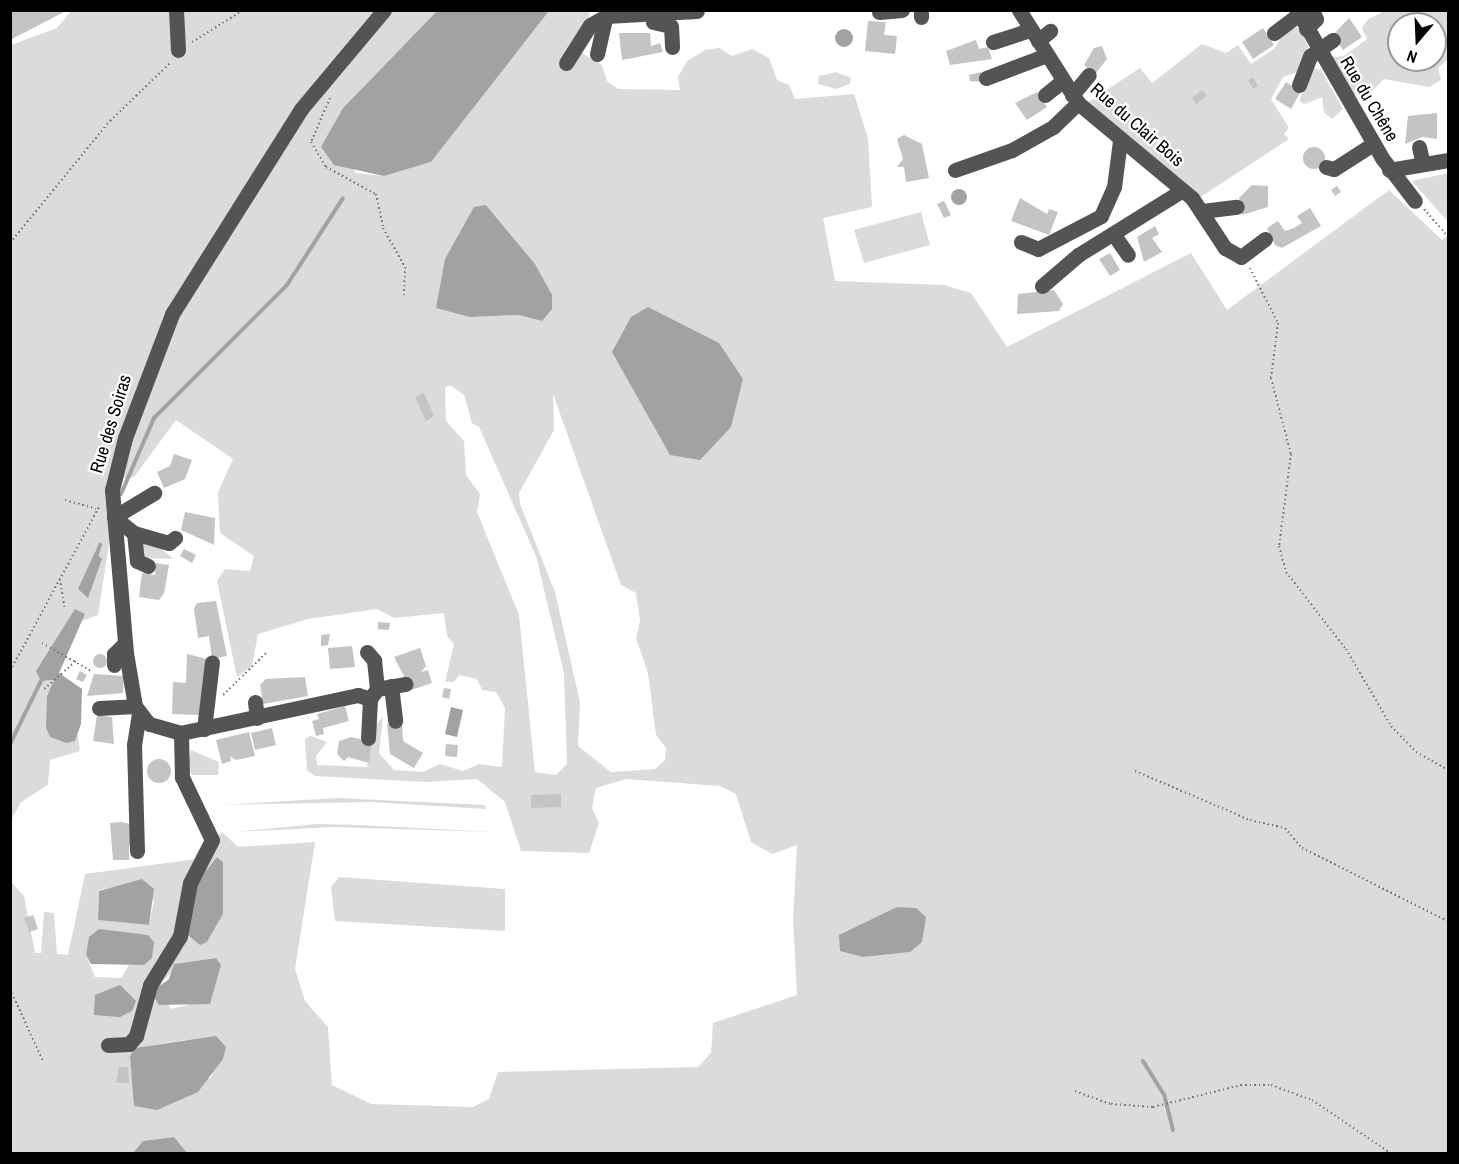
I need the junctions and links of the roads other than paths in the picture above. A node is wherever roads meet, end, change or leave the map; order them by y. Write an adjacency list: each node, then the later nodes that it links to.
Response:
1 (176, 10): 14 (street)
2 (384, 10): 43 (street, Rue des Soiras)
3 (902, 10): 6 (street)
4 (1019, 10): 10 (street, Rue du Clair Bois)
5 (697, 11): 8 (street)
6 (879, 12)
7 (1303, 12): 9 (street); 15 (street, Rue du Chêne)
8 (607, 13): 13 (street); 16 (street); 18 (street)
9 (1274, 33)
10 (1040, 34): 12 (street); 17 (street, Rue du Clair Bois)
11 (1333, 40): 15 (street)
12 (993, 42)
13 (672, 47)
14 (178, 50)
15 (1317, 50): 22 (street); 26 (street, Rue du Chêne)
16 (597, 54)
17 (1047, 55): 20 (street); 21 (street, Rue du Clair Bois)
18 (566, 63)
19 (1089, 75): 24 (street)
20 (986, 78)
21 (1062, 81): 23 (street); 24 (street, Rue du Clair Bois)
22 (1299, 85)
23 (1045, 95)
24 (1075, 99): 25 (street, Rue du Clair Bois); 31 (street)
25 (1120, 141): 33 (street, Rue du Clair Bois); 39 (street)
26 (1373, 144): 30 (street); 32 (street, Rue du Chêne)
27 (1419, 147): 29 (street)
28 (1449, 160): 29 (street)
29 (1423, 164): 32 (street)
30 (1326, 167)
31 (955, 170)
32 (1389, 170): 34 (street, Rue du Chêne)
33 (1183, 190): 36 (street, Rue du Clair Bois); 37 (street)
34 (1415, 201)
35 (1237, 207): 36 (street)
36 (1202, 211): 38 (street, Rue du Clair Bois)
37 (1114, 235): 40 (street); 41 (street)
38 (1265, 239)
39 (1021, 242)
40 (1128, 255)
41 (1042, 286)
42 (154, 493): 43 (street)
43 (114, 517): 44 (street); 47 (street, Rue des Soiras)
44 (134, 532): 45 (street); 46 (street)
45 (173, 545)
46 (148, 566)
47 (125, 643): 50 (street); 54 (street, Rue des Soiras)
48 (367, 652): 51 (street)
49 (212, 662): 57 (street)
50 (114, 665)
51 (386, 689): 55 (street); 56 (street); 59 (street)
52 (255, 702): 55 (street)
53 (99, 708): 54 (street)
54 (137, 709): 58 (street); 60 (street, Rue des Soiras)
55 (257, 718): 57 (street)
56 (395, 721)
57 (204, 729): 58 (street)
58 (181, 733): 61 (street)
59 (368, 738)
60 (137, 851)
61 (108, 1046)

